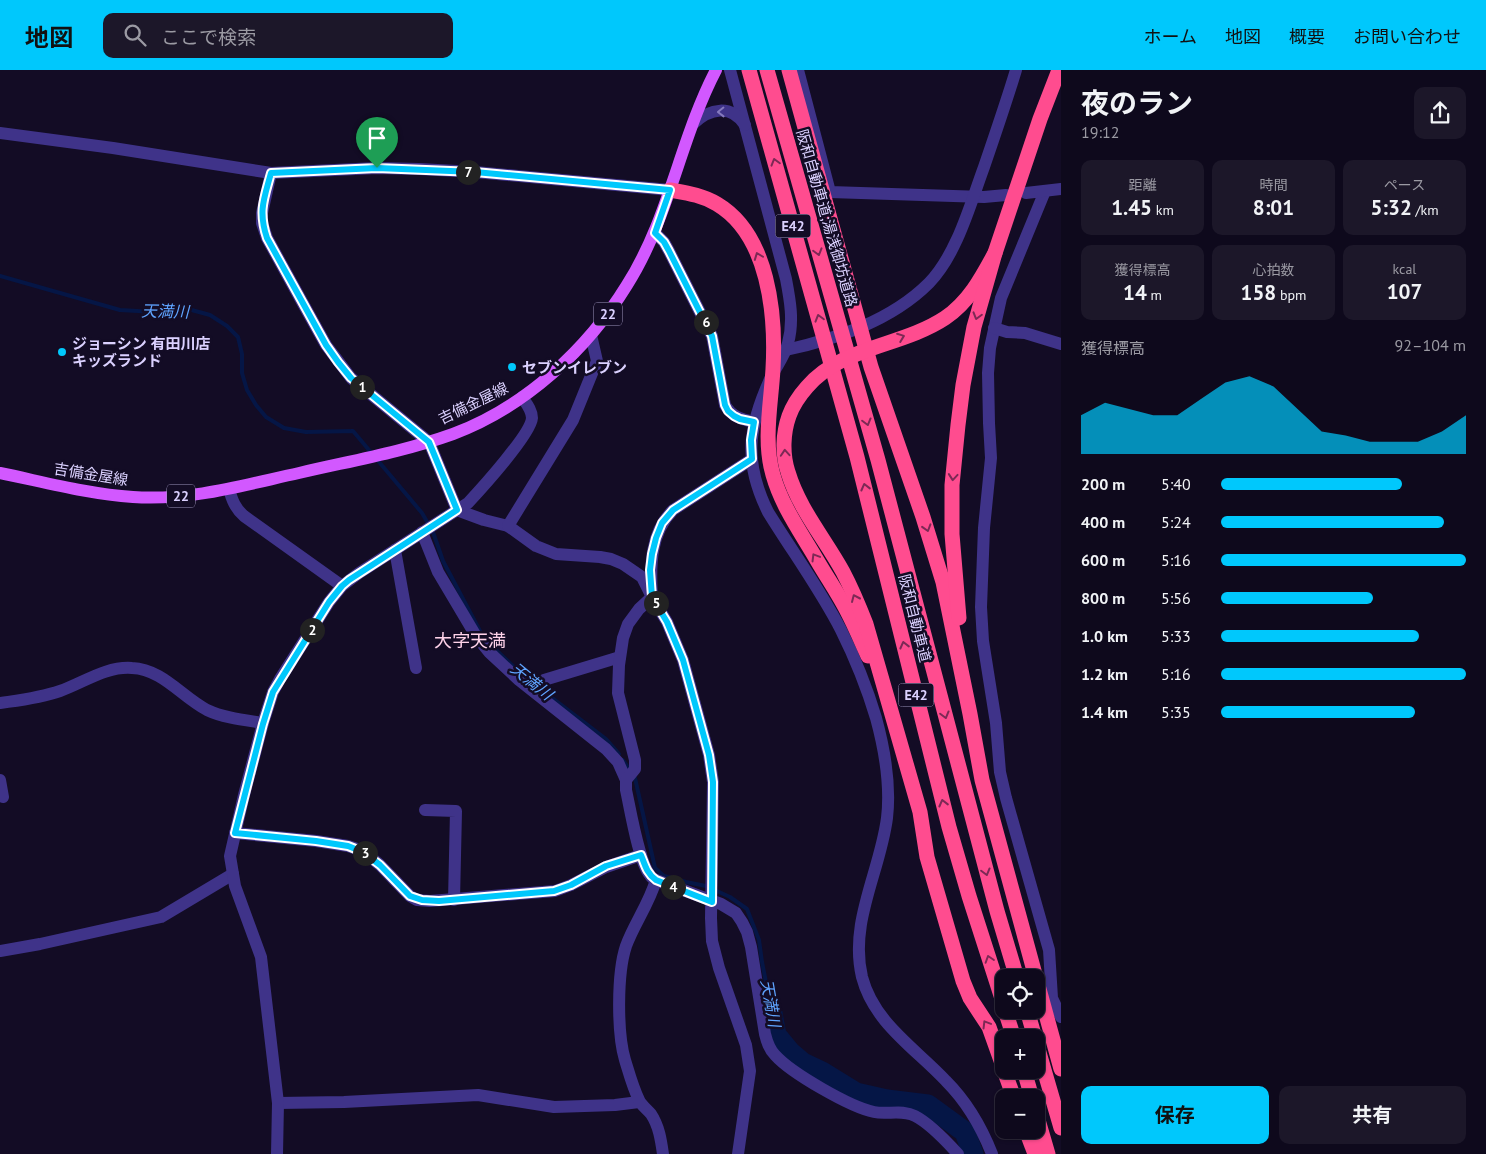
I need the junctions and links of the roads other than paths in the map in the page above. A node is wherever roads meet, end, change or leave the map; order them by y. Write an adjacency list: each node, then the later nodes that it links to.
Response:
1 (716, 70): 9 (main road, 吉備金屋線 / 22)
2 (730, 70): 10 (street)
3 (749, 70): 58 (highway, 阪和自動車道 / E42, one-way to 3)
4 (767, 70): 25 (highway, 阪和自動車道;湯浅御坊道路 / E42, one-way to 25)
5 (789, 70): 42 (highway, one-way to 42)
6 (798, 70): 18 (street)
7 (1016, 70): 18 (street)
8 (1059, 70): 20 (highway)
9 (693, 124): 10 (street, one-way to 9); 14 (main road, 吉備金屋線 / 22)
10 (746, 127): 24 (street)
11 (0, 133): 12 (street)
12 (271, 173): 14 (street); 28 (street)
13 (1061, 189): 15 (street)
14 (670, 190): 19 (main road, 吉備金屋線 / 22); 44 (highway, one-way to 14)
15 (1045, 191): 16 (street); 21 (street)
16 (1026, 193)
17 (1006, 195): 18 (street)
18 (974, 197): 24 (street)
19 (655, 233): 22 (main road, 吉備金屋線 / 22); 27 (street)
20 (995, 253): 42 (highway, one-way to 42); 44 (highway, one-way to 20)
21 (994, 328): 23 (street); 60 (street)
22 (590, 335): 26 (main road, 吉備金屋線 / 22); 33 (street)
23 (1061, 344)
24 (786, 350): 27 (street)
25 (854, 375): 56 (highway, 阪和自動車道 / E42, one-way to 56)
26 (522, 397): 28 (main road, 吉備金屋線 / 22); 32 (street)
27 (754, 422): 29 (street)
28 (429, 442): 31 (main road, 吉備金屋線 / 22); 32 (street)
29 (752, 459): 37 (street); 73 (street)
30 (0, 473): 31 (main road, 吉備金屋線 / 22)
31 (229, 488): 36 (street)
32 (457, 510): 33 (street); 34 (street)
33 (508, 526): 37 (street)
34 (424, 532): 35 (street); 46 (street)
35 (395, 550): 36 (street); 39 (street)
36 (342, 586): 43 (street)
37 (652, 597): 38 (street); 53 (street)
38 (620, 657): 40 (street); 46 (street)
39 (416, 668)
40 (544, 680)
41 (0, 702): 43 (street)
42 (970, 714): 57 (highway)
43 (263, 724): 49 (street)
44 (896, 727): 61 (highway, one-way to 44)
45 (0, 780): 47 (street)
46 (626, 780): 50 (street)
47 (3, 797)
48 (425, 810): 54 (street)
49 (235, 833): 51 (street); 54 (street)
50 (641, 855): 52 (street); 54 (street)
51 (233, 874): 55 (street); 65 (street)
52 (656, 880): 53 (street); 64 (street)
53 (712, 899): 71 (street); 72 (street)
54 (454, 900)
55 (0, 951)
56 (1014, 969)
57 (1034, 969)
58 (995, 976)
59 (1045, 1011): 62 (highway)
60 (1061, 1017)
61 (995, 1044)
62 (1061, 1069)
63 (1045, 1073): 66 (highway)
64 (639, 1102): 65 (street); 70 (street)
65 (278, 1103): 69 (street)
66 (1061, 1128)
67 (1029, 1139): 74 (highway)
68 (1044, 1139): 75 (highway)
69 (277, 1154)
70 (663, 1154)
71 (738, 1154)
72 (958, 1154)
73 (992, 1154)
74 (1035, 1154)
75 (1048, 1154)

